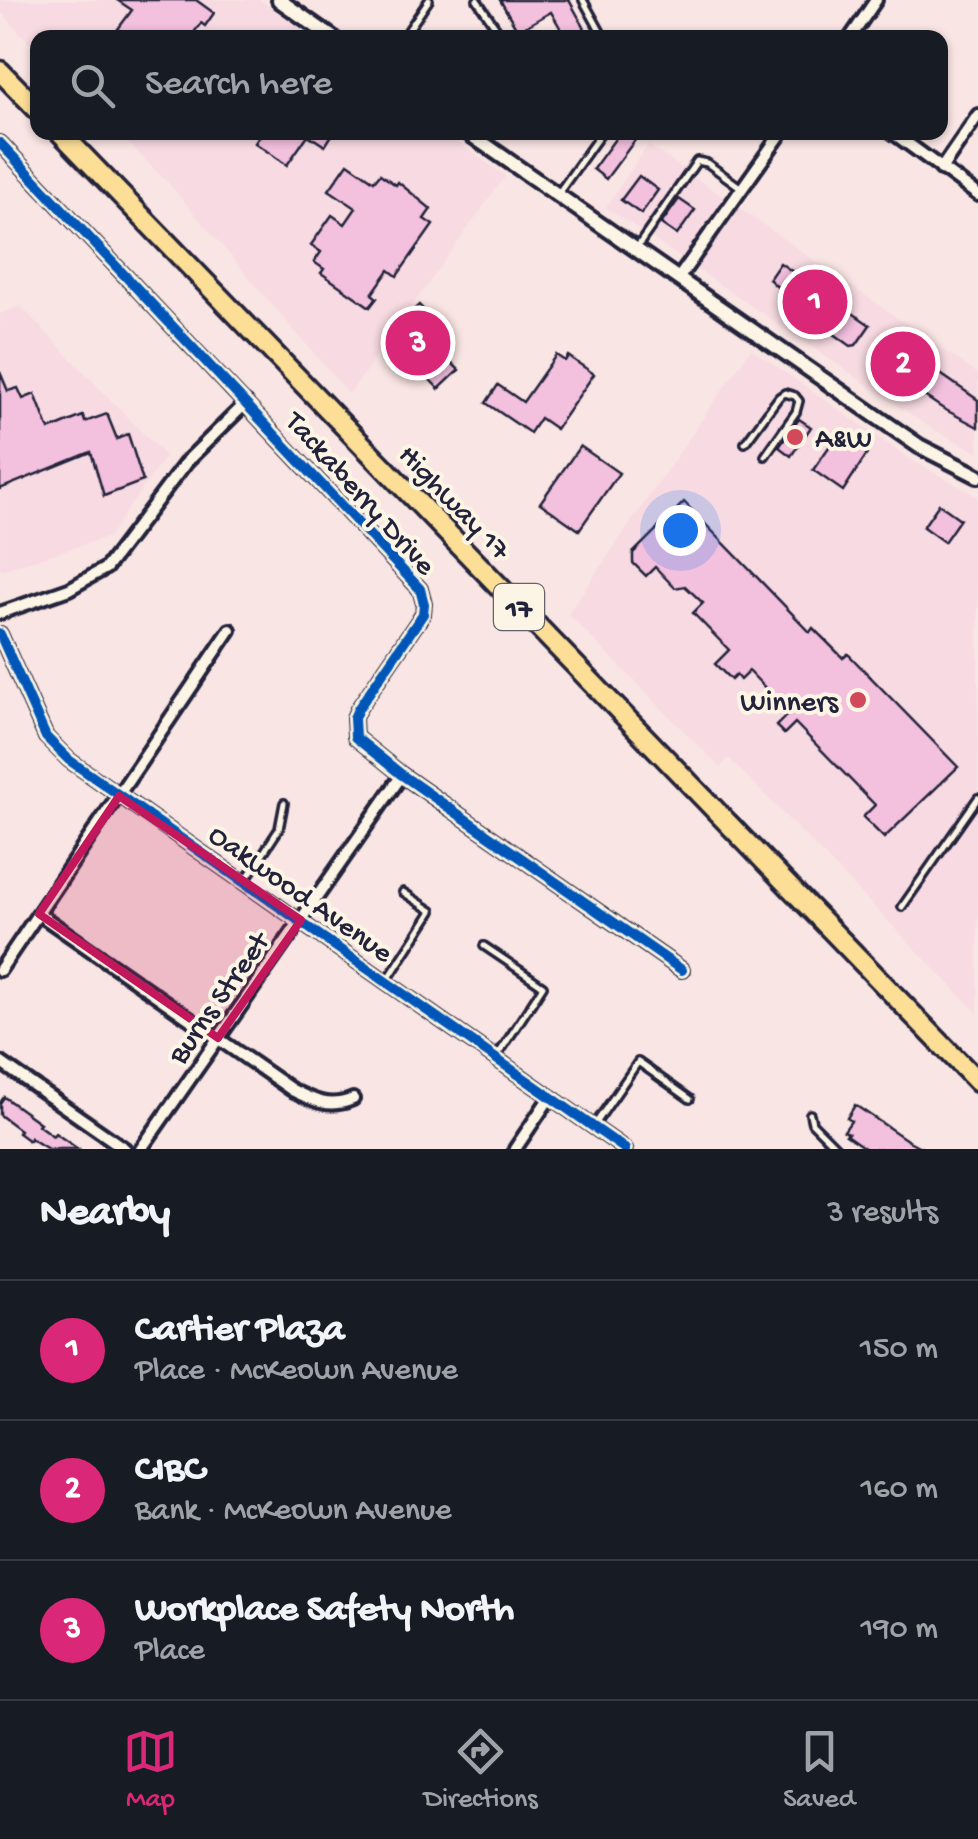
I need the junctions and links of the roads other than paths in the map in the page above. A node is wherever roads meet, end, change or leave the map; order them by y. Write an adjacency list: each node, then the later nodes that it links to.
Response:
1 (279, 0): 6 (street)
2 (429, 0): 7 (lane)
3 (477, 0): 8 (lane)
4 (583, 0): 9 (lane)
5 (876, 0): 10 (street)
6 (322, 30)
7 (408, 30)
8 (498, 30)
9 (600, 30)
10 (855, 30)
11 (0, 71): 12 (highway)
12 (30, 102)
13 (978, 115): 20 (street)
14 (68, 140): 49 (highway, Highway 17 / 17)
15 (478, 140): 23 (street)
16 (596, 140): 23 (lane)
17 (776, 140): 21 (street)
18 (903, 140): 20 (street)
19 (0, 143): 26 (street, Tackaberry Drive)
20 (941, 169): 22 (street)
21 (743, 188): 24 (lane); 25 (street)
22 (978, 195)
23 (556, 196): 24 (street)
24 (634, 250): 25 (street)
25 (678, 280): 29 (street)
26 (246, 402): 30 (street); 33 (street, Tackaberry Drive)
27 (745, 443): 28 (lane)
28 (765, 456)
29 (978, 476)
30 (0, 613)
31 (230, 630): 34 (street)
32 (0, 634): 34 (street, Oakwood Avenue)
33 (402, 775): 41 (street, Burns Street); 44 (street, Tackaberry Drive)
34 (119, 796): 37 (street, Oakwood Avenue); 40 (street)
35 (978, 798): 39 (lane)
36 (284, 804): 37 (lane)
37 (244, 881): 41 (street, Oakwood Avenue)
38 (403, 892): 45 (lane)
39 (902, 907)
40 (39, 914): 43 (street); 46 (street)
41 (301, 920): 45 (street, Oakwood Avenue); 46 (street, Burns Street)
42 (484, 946): 47 (lane)
43 (0, 970)
44 (682, 970)
45 (386, 981): 47 (street, Oakwood Avenue)
46 (218, 1038): 51 (street); 56 (street, Burns Street)
47 (496, 1058): 50 (street, Oakwood Avenue)
48 (0, 1062): 55 (street)
49 (978, 1082)
50 (550, 1096): 54 (street, Oakwood Avenue); 57 (street)
51 (353, 1099)
52 (690, 1099): 54 (lane)
53 (810, 1114): 59 (lane)
54 (593, 1127): 58 (street, Oakwood Avenue)
55 (124, 1149)
56 (142, 1149)
57 (515, 1149)
58 (625, 1149)
59 (838, 1149)

